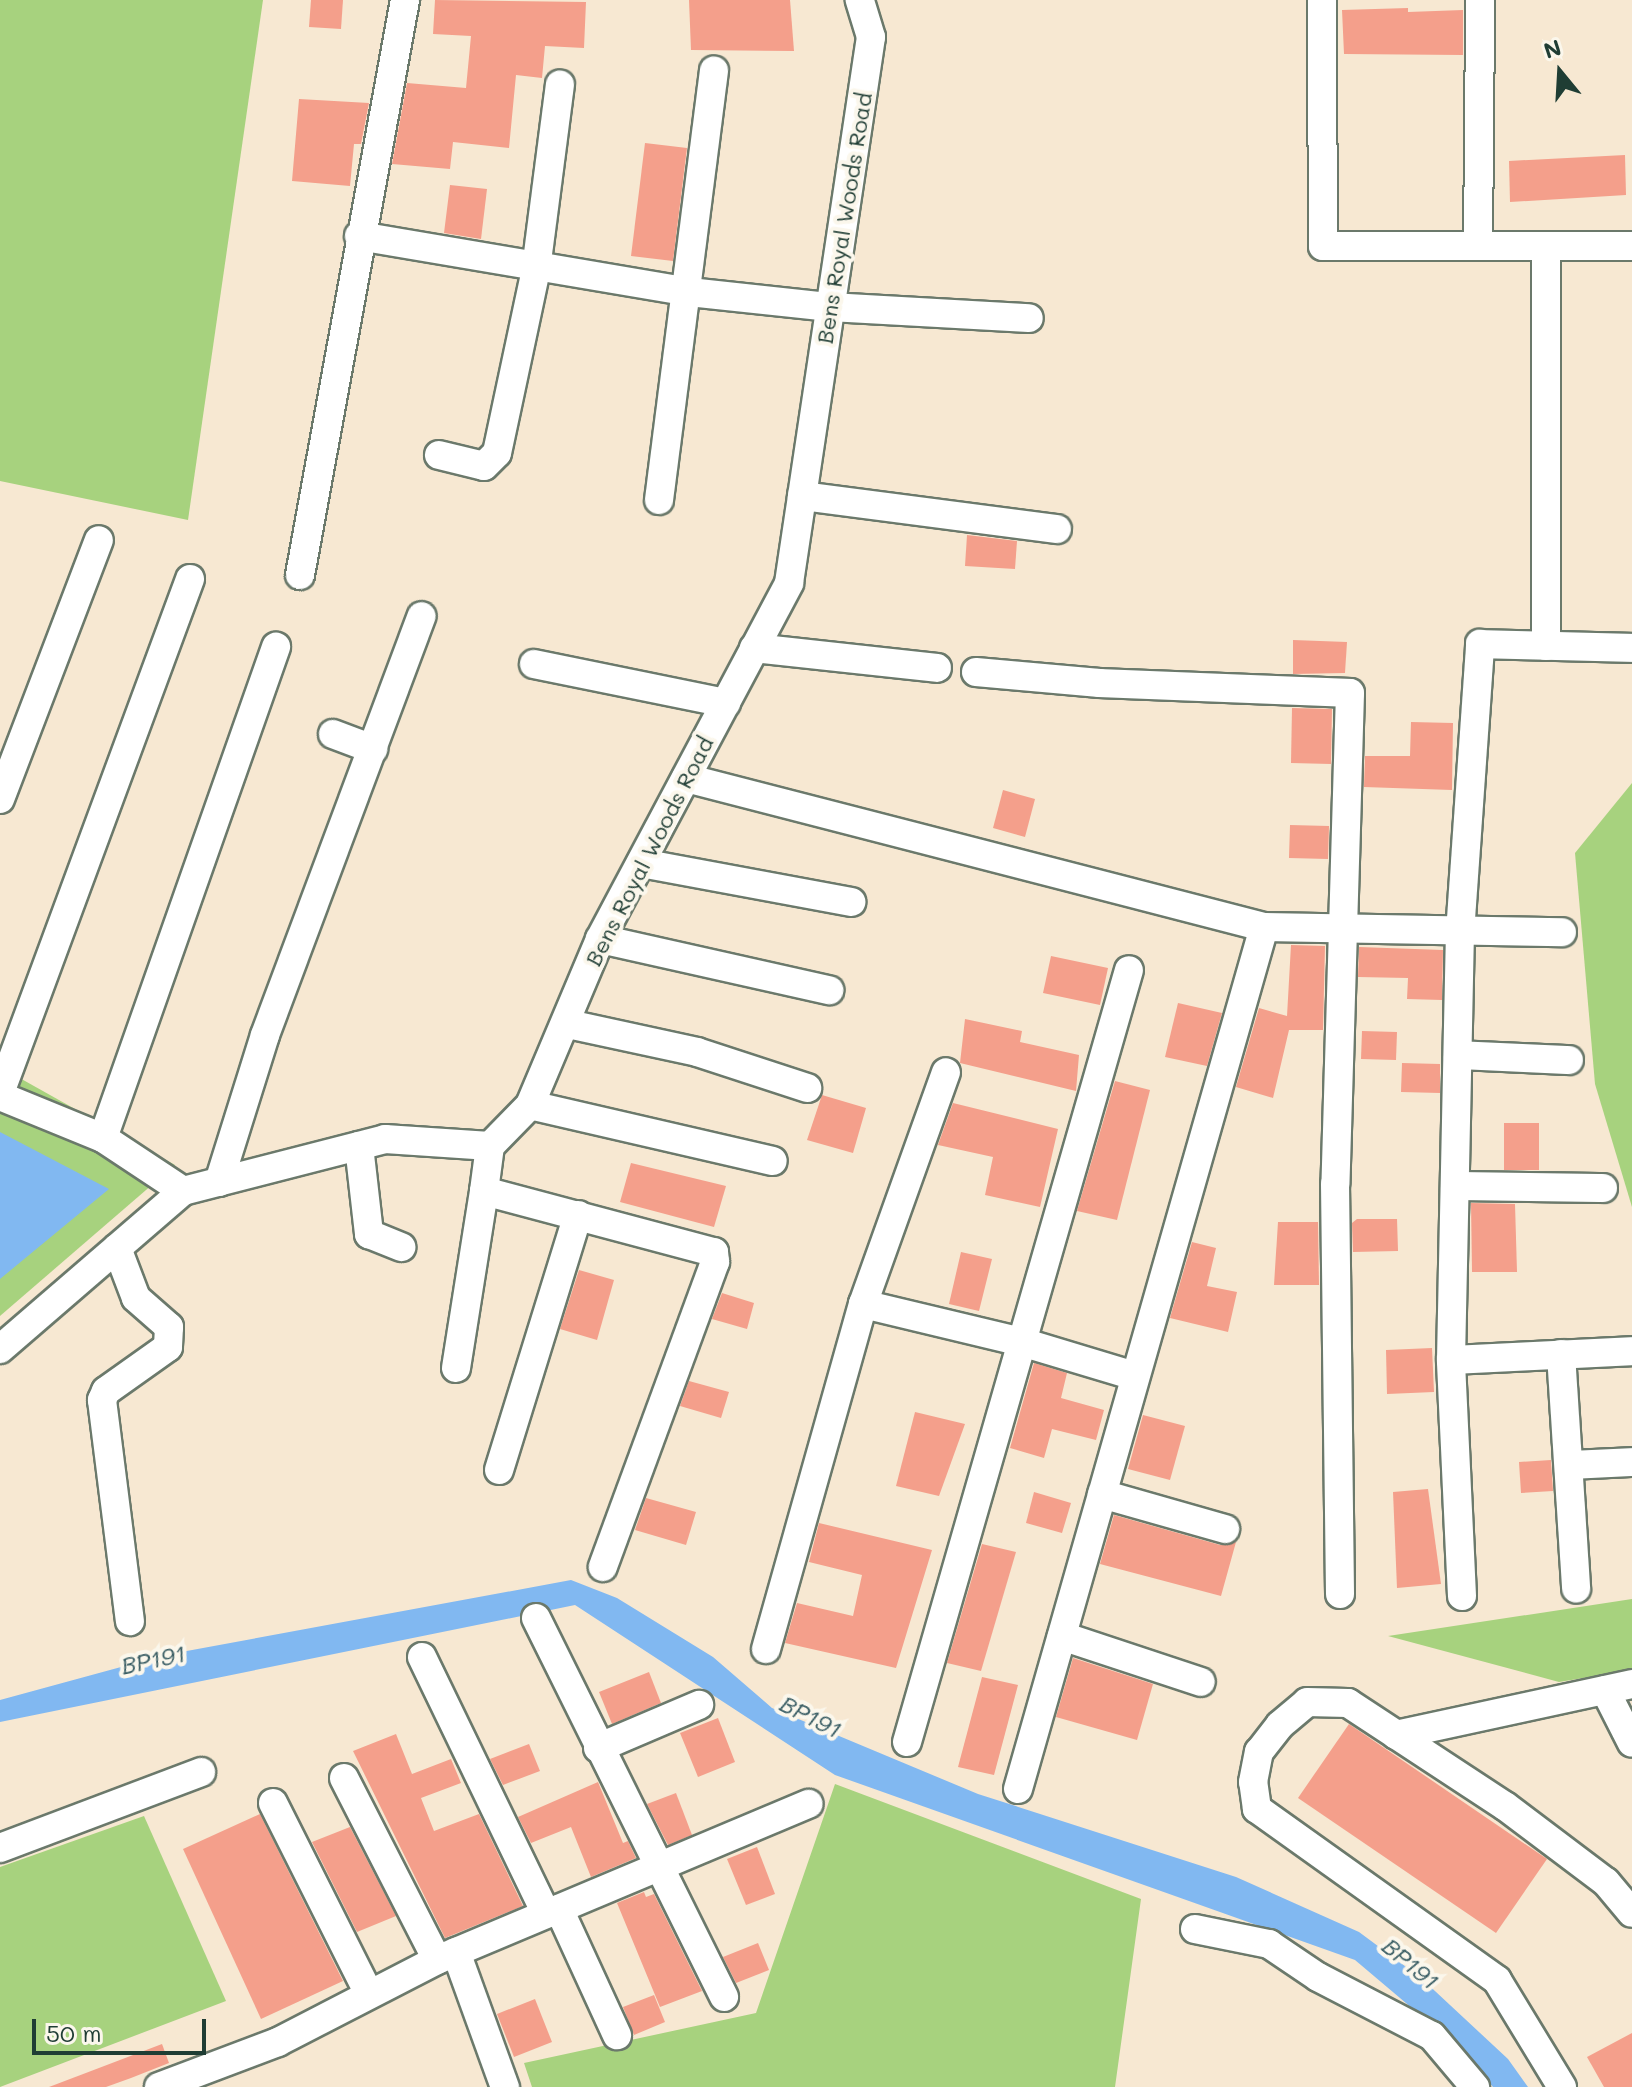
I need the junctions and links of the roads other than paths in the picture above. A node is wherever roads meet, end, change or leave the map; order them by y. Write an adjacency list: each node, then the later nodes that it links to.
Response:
1 (405, 0): 7 (street)
2 (860, 0): 13 (street, Bens Royal Woods Road)
3 (1322, 0): 8 (street)
4 (1480, 0): 8 (street)
5 (714, 71): 12 (street)
6 (560, 85): 11 (street)
7 (359, 236): 11 (street); 20 (street)
8 (1478, 246): 9 (street)
9 (1546, 246): 10 (street); 23 (street)
10 (1632, 246)
11 (536, 269): 12 (street); 15 (street)
12 (689, 292): 13 (street); 17 (street)
13 (830, 307): 14 (street); 16 (street, Bens Royal Woods Road)
14 (1029, 318)
15 (439, 455)
16 (802, 496): 18 (street); 25 (street, Bens Royal Woods Road)
17 (659, 500)
18 (1057, 529)
19 (99, 540): 34 (street)
20 (300, 575)
21 (190, 579): 49 (street)
22 (422, 616): 32 (street)
23 (1546, 646): 26 (street); 40 (street)
24 (276, 647): 51 (street)
25 (754, 648): 28 (street); 30 (street, Bens Royal Woods Road)
26 (1632, 648)
27 (534, 664): 30 (street)
28 (937, 668)
29 (976, 672): 38 (street)
30 (726, 703): 33 (street, Bens Royal Woods Road)
31 (333, 734): 32 (street)
32 (373, 749): 55 (street)
33 (686, 778): 35 (street, Bens Royal Woods Road); 37 (street)
34 (0, 799)
35 (641, 863): 36 (street); 41 (street, Bens Royal Woods Road)
36 (851, 902)
37 (1264, 927): 38 (street); 70 (street)
38 (1343, 932): 40 (street); 78 (street)
39 (1562, 932): 40 (street)
40 (1460, 933): 45 (street)
41 (600, 939): 43 (street); 44 (street, Bens Royal Woods Road)
42 (1129, 970): 64 (street)
43 (829, 990)
44 (568, 1024): 48 (street); 50 (street, Bens Royal Woods Road)
45 (1458, 1055): 46 (street); 56 (street)
46 (1569, 1060)
47 (946, 1072): 63 (street)
48 (807, 1088)
49 (0, 1095): 51 (street)
50 (530, 1105): 53 (street, Bens Royal Woods Road); 54 (street)
51 (103, 1138): 58 (street)
52 (359, 1146): 53 (street); 55 (street); 61 (street)
53 (490, 1146): 59 (street)
54 (773, 1161)
55 (219, 1182): 58 (street)
56 (1455, 1186): 57 (street); 68 (street)
57 (1603, 1188)
58 (183, 1191): 62 (street)
59 (484, 1191): 60 (street); 69 (street)
60 (578, 1215): 73 (street); 76 (street)
61 (401, 1247)
62 (117, 1248): 65 (street); 81 (street)
63 (863, 1304): 64 (street); 83 (street)
64 (1025, 1343): 70 (street); 89 (street)
65 (0, 1349)
66 (1632, 1351): 67 (street)
67 (1561, 1354): 68 (street); 72 (street)
68 (1451, 1360): 79 (street)
69 (456, 1368)
70 (1135, 1376): 74 (street)
71 (1632, 1462): 72 (street)
72 (1569, 1465): 77 (street)
73 (499, 1470)
74 (1102, 1494): 75 (street); 82 (street)
75 (1225, 1529)
76 (603, 1567)
77 (1576, 1589)
78 (1340, 1594)
79 (1462, 1596)
80 (536, 1618): 91 (street)
81 (130, 1621)
82 (1062, 1636): 85 (street); 94 (street)
83 (766, 1649)
84 (422, 1657): 99 (street)
85 (1201, 1682)
86 (1618, 1687): 88 (street); 90 (street)
87 (699, 1705): 91 (street)
88 (1396, 1735): 100 (street); 109 (street)
89 (907, 1742)
90 (1632, 1743)
91 (598, 1748): 98 (street)
92 (201, 1772): 97 (street)
93 (344, 1778): 102 (street)
94 (1018, 1789)
95 (273, 1803): 103 (street)
96 (809, 1804): 98 (street)
97 (0, 1848)
98 (662, 1866): 99 (street); 104 (street)
99 (553, 1912): 102 (street); 105 (street)
100 (1632, 1913)
101 (1195, 1929): 108 (street)
102 (447, 1956): 103 (street); 107 (street)
103 (369, 1994): 106 (street)
104 (724, 1997)
105 (617, 2035)
106 (159, 2087)
107 (505, 2087)
108 (1475, 2087)
109 (1562, 2087)

